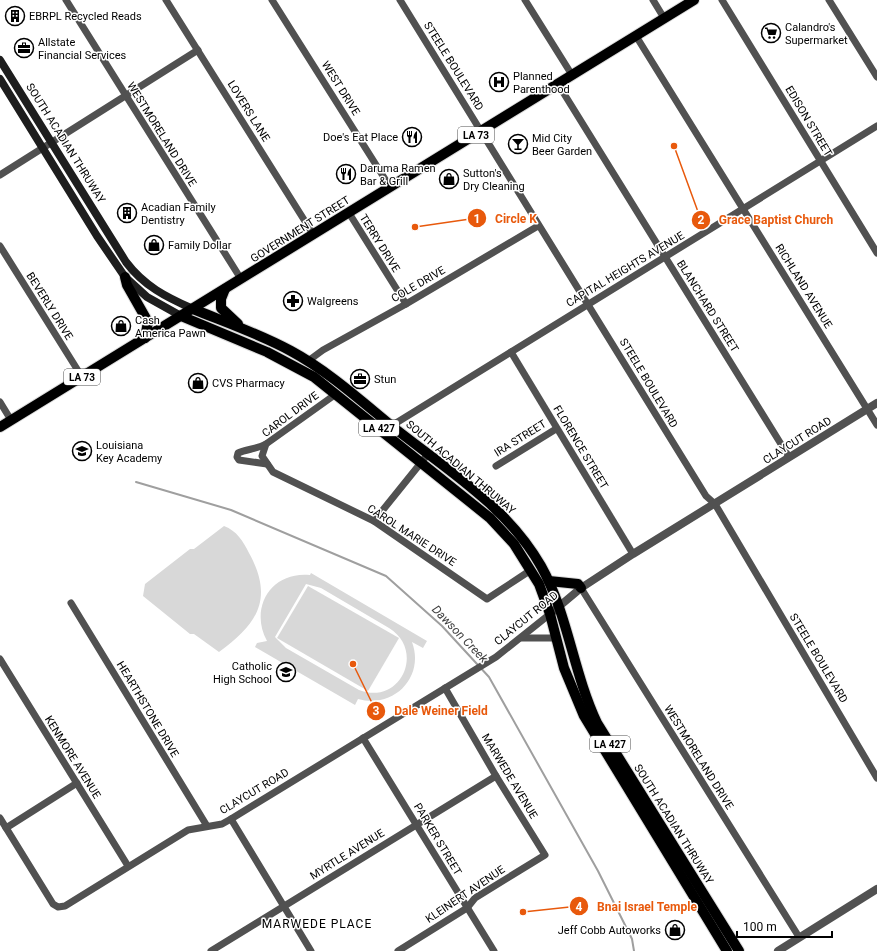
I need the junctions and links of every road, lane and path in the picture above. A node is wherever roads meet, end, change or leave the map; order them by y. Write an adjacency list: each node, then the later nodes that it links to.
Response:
1 (66, 0): 18 (street, WESTMORELAND DRIVE)
2 (166, 0): 12 (street, LOVERS LANE)
3 (272, 0): 25 (street, WEST DRIVE)
4 (400, 0): 20 (street, STEELE BOULEVARD)
5 (525, 0): 14 (street)
6 (653, 0): 10 (street)
7 (694, 0): 10 (main road, GOVERNMENT STREET / LA 73)
8 (722, 0): 23 (street, EDISON STREET)
9 (829, 0): 15 (street)
10 (664, 18): 11 (main road, GOVERNMENT STREET / LA 73)
11 (636, 36): 14 (main road, GOVERNMENT STREET / LA 73); 26 (street, RICHLAND AVENUE)
12 (198, 50): 18 (street); 29 (street, LOVERS LANE)
13 (0, 60): 21 (main road, SOUTH ACADIAN THRUWAY)
14 (572, 75): 17 (main road, GOVERNMENT STREET / LA 73)
15 (877, 78)
16 (0, 79): 22 (main road, SOUTH ACADIAN THRUWAY / LA 427)
17 (558, 84): 20 (main road, GOVERNMENT STREET / LA 73); 32 (street, BLANCHARD STREET)
18 (126, 96): 21 (street); 34 (street, WESTMORELAND DRIVE)
19 (877, 126): 23 (street, CAPITAL HEIGHTS AVENUE)
20 (481, 131): 25 (main road, GOVERNMENT STREET / LA 73); 28 (street, STEELE BOULEVARD)
21 (52, 143): 22 (street); 38 (main road, SOUTH ACADIAN THRUWAY)
22 (42, 148): 24 (street); 33 (main road, SOUTH ACADIAN THRUWAY / LA 427)
23 (821, 161): 26 (street, CAPITAL HEIGHTS AVENUE); 31 (street, EDISON STREET)
24 (0, 175)
25 (390, 187): 27 (main road, GOVERNMENT STREET / LA 73)
26 (743, 209): 32 (street, CAPITAL HEIGHTS AVENUE); 48 (street, RICHLAND AVENUE)
27 (349, 213): 29 (main road, GOVERNMENT STREET / LA 73); 36 (street, TERRY DRIVE)
28 (538, 226): 36 (street, COLE DRIVE); 37 (street, STEELE BOULEVARD)
29 (313, 234): 34 (main road, GOVERNMENT STREET / LA 73)
30 (0, 246): 44 (street, BEVERLY DRIVE)
31 (877, 252)
32 (666, 258): 37 (street, CAPITAL HEIGHTS AVENUE); 57 (street, BLANCHARD STREET)
33 (125, 277): 39 (main road, SOUTH ACADIAN THRUWAY / LA 427); 41 (main road)
34 (241, 279): 35 (main road, GOVERNMENT STREET / LA 73)
35 (225, 289): 38 (main road, GOVERNMENT STREET / LA 73); 40 (main road)
36 (406, 304): 43 (street, COLE DRIVE)
37 (588, 304): 42 (street, CAPITAL HEIGHTS AVENUE); 61 (street, STEELE BOULEVARD)
38 (193, 308): 39 (main road, GOVERNMENT STREET / LA 73); 40 (main road, SOUTH ACADIAN THRUWAY / LA 427)
39 (181, 316): 41 (main road, GOVERNMENT STREET / LA 73); 45 (main road, SOUTH ACADIAN THRUWAY / LA 427)
40 (244, 330): 43 (main road, SOUTH ACADIAN THRUWAY / LA 427)
41 (145, 338): 44 (main road, GOVERNMENT STREET / LA 73)
42 (510, 352): 52 (street, FLORENCE STREET); 53 (street, CAPITAL HEIGHTS AVENUE)
43 (308, 361): 53 (main road, SOUTH ACADIAN THRUWAY / LA 427)
44 (82, 377): 49 (main road, GOVERNMENT STREET / LA 73)
45 (336, 394): 53 (main road, SOUTH ACADIAN THRUWAY / LA 427); 54 (street, CAROL DRIVE)
46 (0, 402): 49 (street)
47 (877, 403): 48 (street, CLAYCUT ROAD)
48 (867, 410): 50 (street, RICHLAND AVENUE); 57 (street, CLAYCUT ROAD)
49 (11, 420): 51 (main road, GOVERNMENT STREET / LA 73)
50 (877, 425)
51 (0, 427)
52 (556, 429): 60 (street, IRA STREET); 63 (street, FLORENCE STREET)
53 (392, 432): 55 (main road, SOUTH ACADIAN THRUWAY / LA 427); 58 (main road, SOUTH ACADIAN THRUWAY / LA 427)
54 (266, 444): 56 (street, CAROL DRIVE); 59 (street)
55 (428, 454): 58 (street); 65 (main road, SOUTH ACADIAN THRUWAY / LA 427)
56 (262, 456): 59 (street, CAROL MARIE DRIVE)
57 (789, 458): 61 (street, CLAYCUT ROAD)
58 (421, 462): 62 (street); 64 (main road, SOUTH ACADIAN THRUWAY / LA 427)
59 (267, 464): 62 (street, CAROL MARIE DRIVE)
60 (496, 466)
61 (715, 504): 63 (street, CLAYCUT ROAD); 76 (street, STEELE BOULEVARD)
62 (374, 521): 64 (street, CAROL MARIE DRIVE)
63 (633, 554): 66 (street, CLAYCUT ROAD)
64 (531, 570): 69 (main road, SOUTH ACADIAN THRUWAY / LA 427)
65 (549, 581): 66 (main road); 68 (main road, SOUTH ACADIAN THRUWAY / LA 427)
66 (581, 588): 68 (street, CLAYCUT ROAD); 88 (street, WESTMORELAND DRIVE)
67 (71, 603): 81 (street, HEARTHSTONE DRIVE)
68 (559, 607): 69 (street, CLAYCUT ROAD); 95 (main road, SOUTH ACADIAN THRUWAY / LA 427)
69 (550, 614): 70 (street, CLAYCUT ROAD); 71 (main road, SOUTH ACADIAN THRUWAY / LA 427)
70 (522, 638): 71 (street); 73 (street, CLAYCUT ROAD)
71 (556, 638): 94 (main road, SOUTH ACADIAN THRUWAY / LA 427)
72 (0, 659): 77 (street, KENMORE AVENUE)
73 (445, 688): 74 (street, CLAYCUT ROAD); 75 (street, MARWEDE AVENUE)
74 (363, 738): 79 (street, CLAYCUT ROAD); 80 (street, PARKER STREET)
75 (496, 776): 80 (street, MYRTLE AVENUE); 83 (street, MARWEDE AVENUE)
76 (877, 778)
77 (77, 783): 82 (street); 84 (street, KENMORE AVENUE)
78 (0, 818): 82 (street)
79 (231, 819): 81 (street, CLAYCUT ROAD); 86 (street)
80 (416, 824): 86 (street, MYRTLE AVENUE); 87 (street, PARKER STREET)
81 (207, 826): 84 (street, CLAYCUT ROAD)
82 (6, 828): 84 (street, CLAYCUT ROAD)
83 (545, 855): 87 (street, KLEINERT AVENUE)
84 (128, 866)
85 (877, 889): 88 (street)
86 (284, 906): 90 (street, MYRTLE AVENUE); 91 (street)
87 (467, 908): 92 (street, KLEINERT AVENUE); 93 (street, PARKER STREET)
88 (799, 937): 89 (street)
89 (789, 948): 96 (street)
90 (211, 951)
91 (311, 951)
92 (398, 951)
93 (494, 951)
94 (726, 951)
95 (739, 951)
96 (778, 951)

